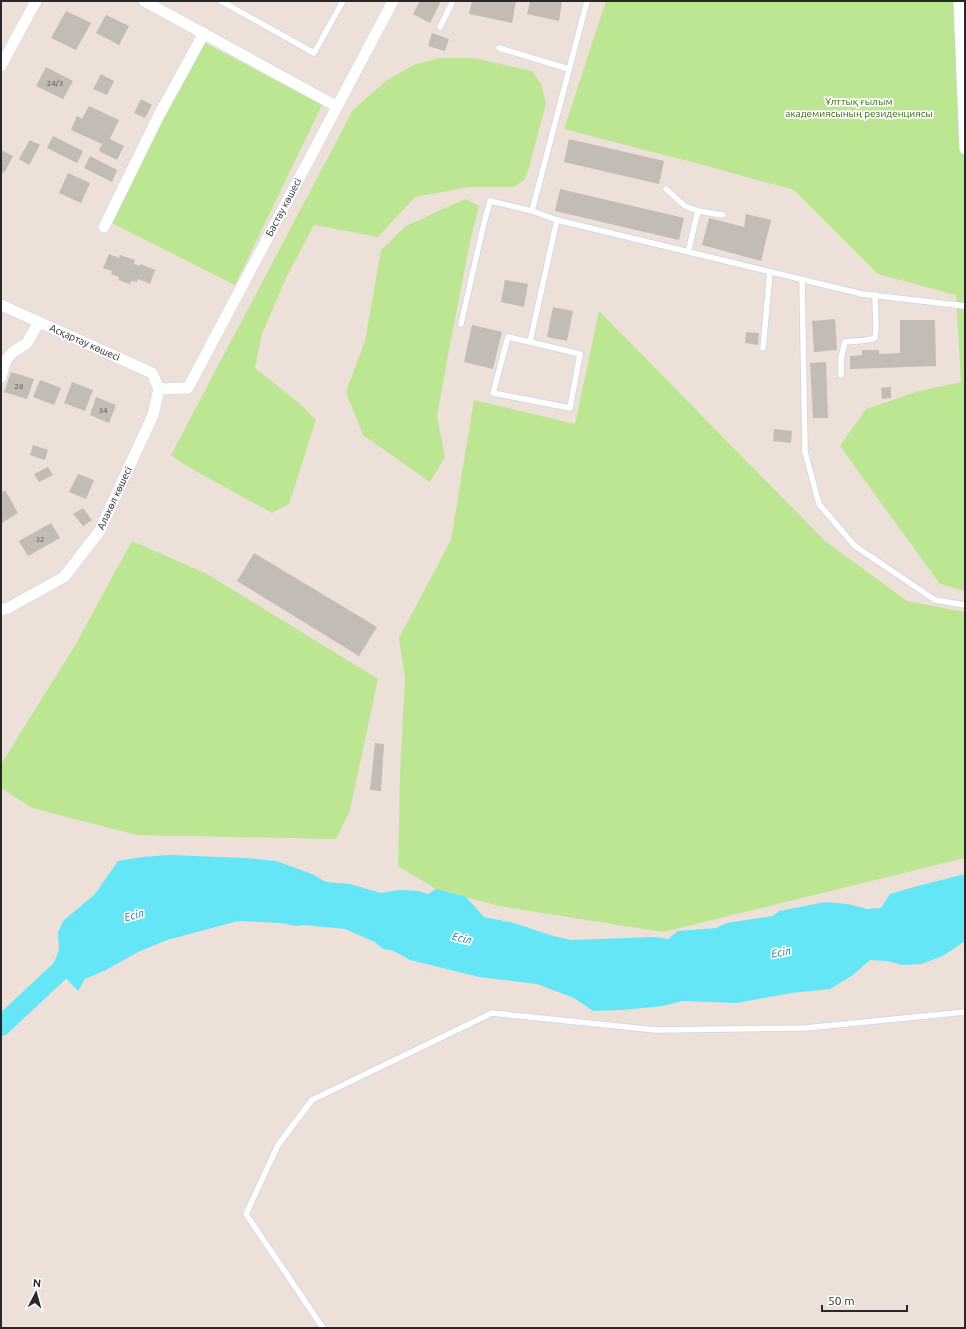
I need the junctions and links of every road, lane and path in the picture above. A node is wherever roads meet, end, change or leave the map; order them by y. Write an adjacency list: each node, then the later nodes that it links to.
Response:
1 (36, 1): 12 (street)
2 (144, 1): 10 (street)
3 (221, 1): 4 (lane)
4 (343, 1)
5 (393, 1): 14 (street, Бастау көшесі)
6 (453, 1): 9 (lane)
7 (586, 1): 13 (lane)
8 (959, 1): 15 (street)
9 (440, 27)
10 (204, 33): 14 (street); 21 (street)
11 (499, 48): 13 (lane)
12 (1, 66)
13 (569, 68): 17 (lane)
14 (336, 106): 34 (street, Бастау көшесі)
15 (965, 149)
16 (666, 189): 18 (lane)
17 (532, 211): 20 (lane); 29 (lane)
18 (698, 211): 19 (lane); 22 (lane)
19 (724, 215)
20 (557, 220): 22 (lane); 30 (lane)
21 (104, 226)
22 (688, 252): 23 (lane)
23 (770, 272): 24 (lane); 31 (lane)
24 (802, 280): 25 (lane); 35 (lane)
25 (875, 295): 27 (lane); 32 (lane)
26 (1, 304): 28 (street, Асқартау көшесі)
27 (965, 306)
28 (39, 322): 33 (street); 34 (street, Асқартау көшесі)
29 (461, 324)
30 (530, 342): 30 (lane)
31 (763, 348)
32 (841, 375)
33 (1, 377)
34 (159, 389): 36 (street, Алакөл көшесі)
35 (965, 606)
36 (1, 610)
37 (965, 1012): 38 (lane)
38 (323, 1328)

